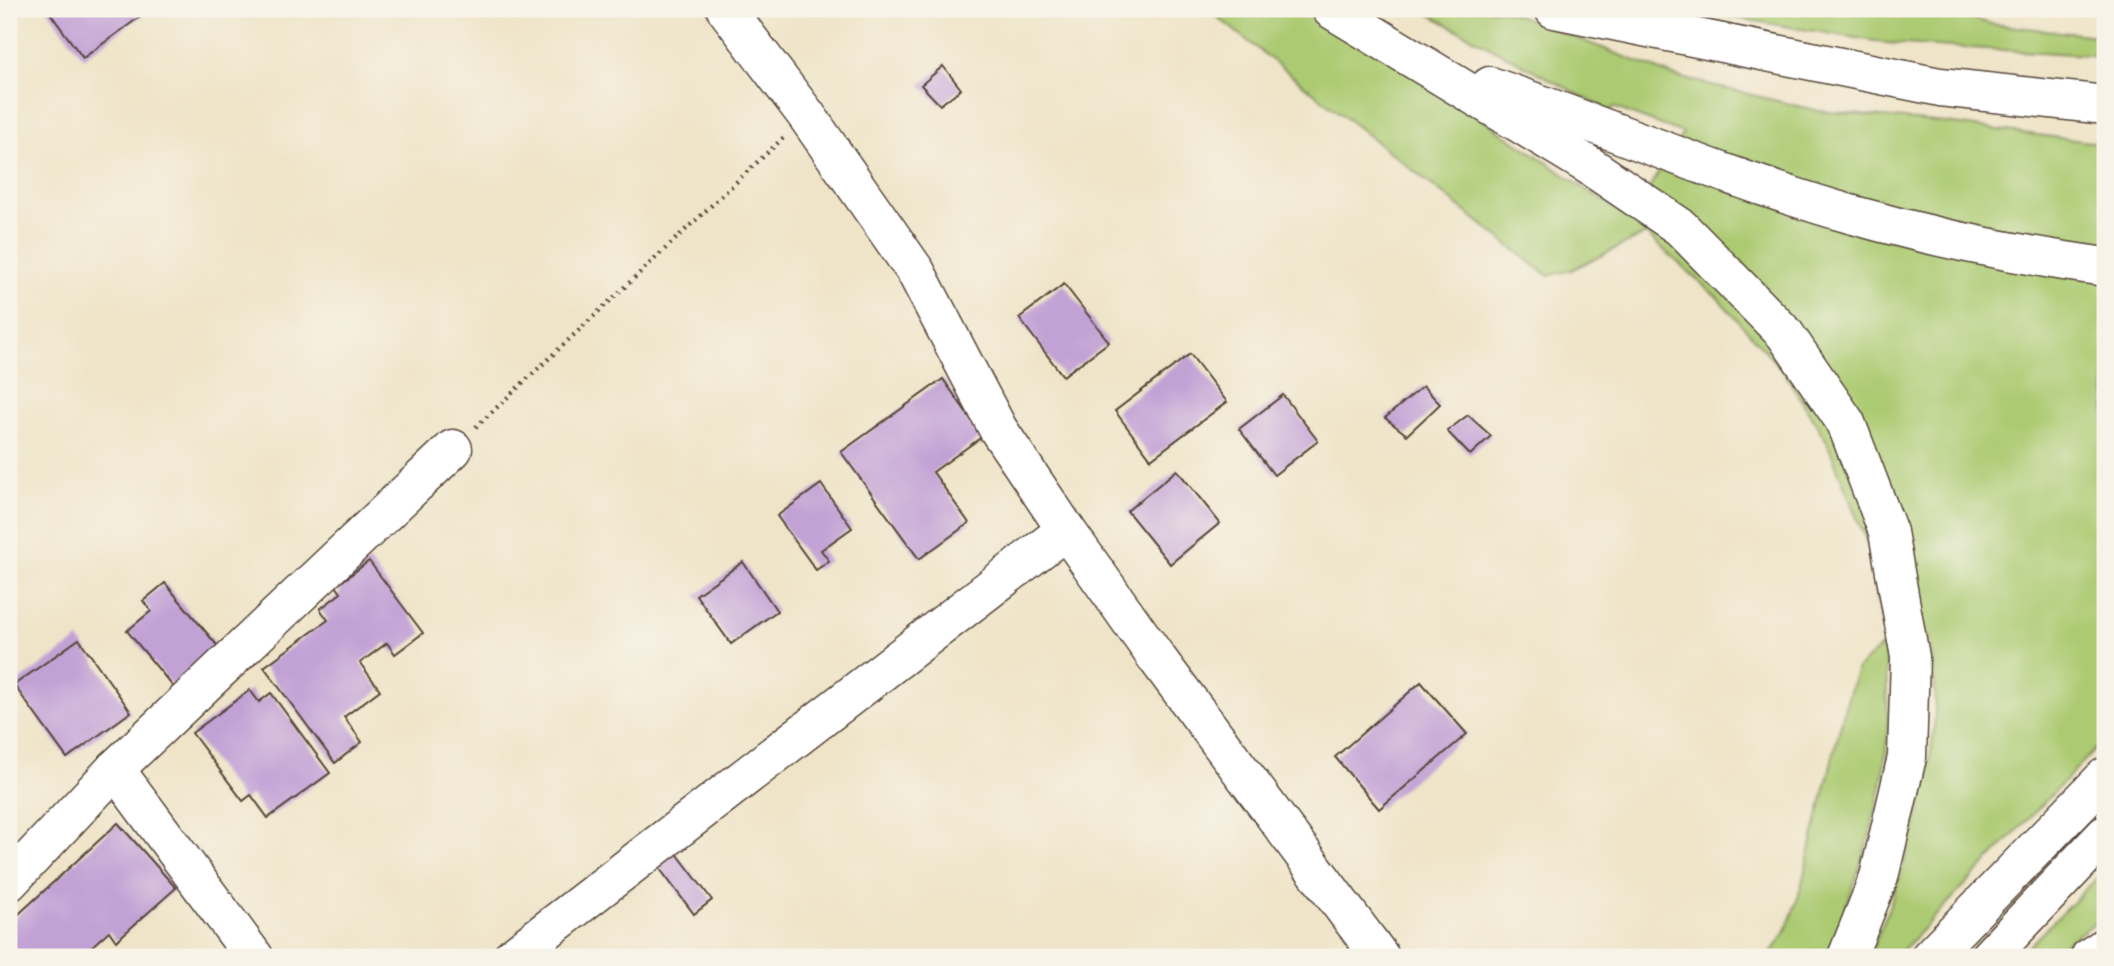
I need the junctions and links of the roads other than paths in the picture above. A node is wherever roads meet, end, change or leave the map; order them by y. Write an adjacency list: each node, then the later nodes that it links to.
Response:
1 (726, 9): 8 (main road)
2 (1331, 9): 4 (main road)
3 (1554, 9): 5 (main road)
4 (1415, 61): 6 (main road); 17 (main road)
5 (2105, 106)
6 (2105, 267)
7 (453, 449): 9 (main road)
8 (1066, 530): 15 (main road); 16 (main road)
9 (115, 769): 12 (main road); 14 (main road)
10 (2105, 777): 18 (main road)
11 (2105, 835): 19 (main road)
12 (9, 882)
13 (2105, 947): 20 (main road)
14 (254, 957)
15 (512, 957)
16 (1380, 957)
17 (1847, 957)
18 (1930, 957)
19 (1989, 957)
20 (2090, 957)

